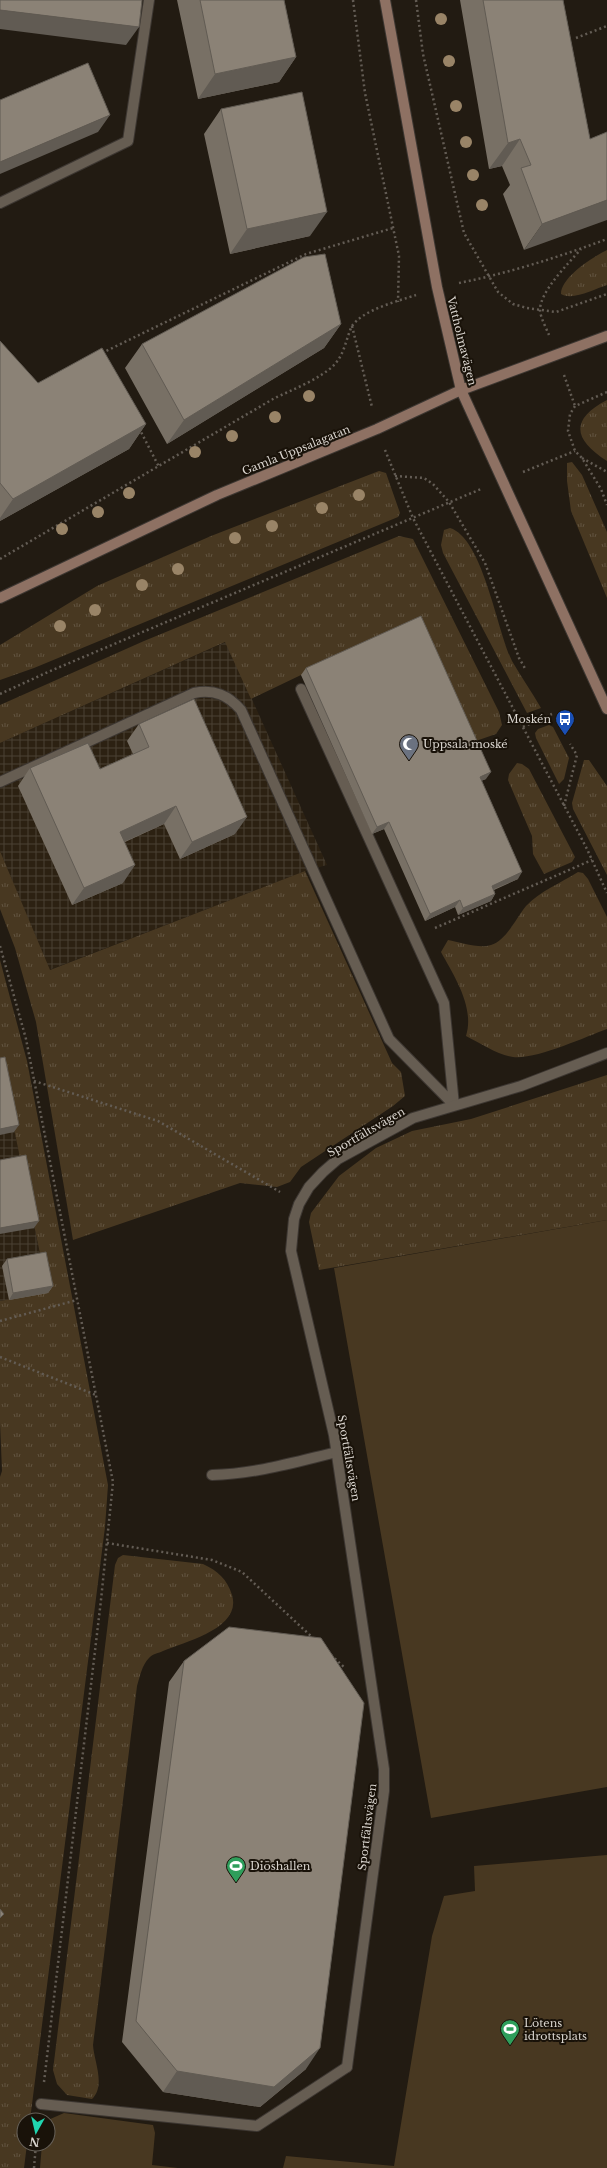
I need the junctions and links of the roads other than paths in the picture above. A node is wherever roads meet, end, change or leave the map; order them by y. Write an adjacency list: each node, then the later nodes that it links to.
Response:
1 (149, 0): 3 (street)
2 (385, 0): 5 (street, Vattholmavägen)
3 (0, 203)
4 (607, 336): 5 (street, Gamla Uppsalagatan)
5 (461, 390): 6 (street, Gamla Uppsalagatan); 8 (street, Vattholmavägen)
6 (0, 598)
7 (301, 689): 11 (street)
8 (607, 709)
9 (0, 782): 11 (street)
10 (607, 1053): 11 (street, Sportfältsvägen)
11 (454, 1105): 12 (street, Sportfältsvägen)
12 (337, 1452): 13 (street); 14 (street, Sportfältsvägen)
13 (212, 1475)
14 (41, 2104)

